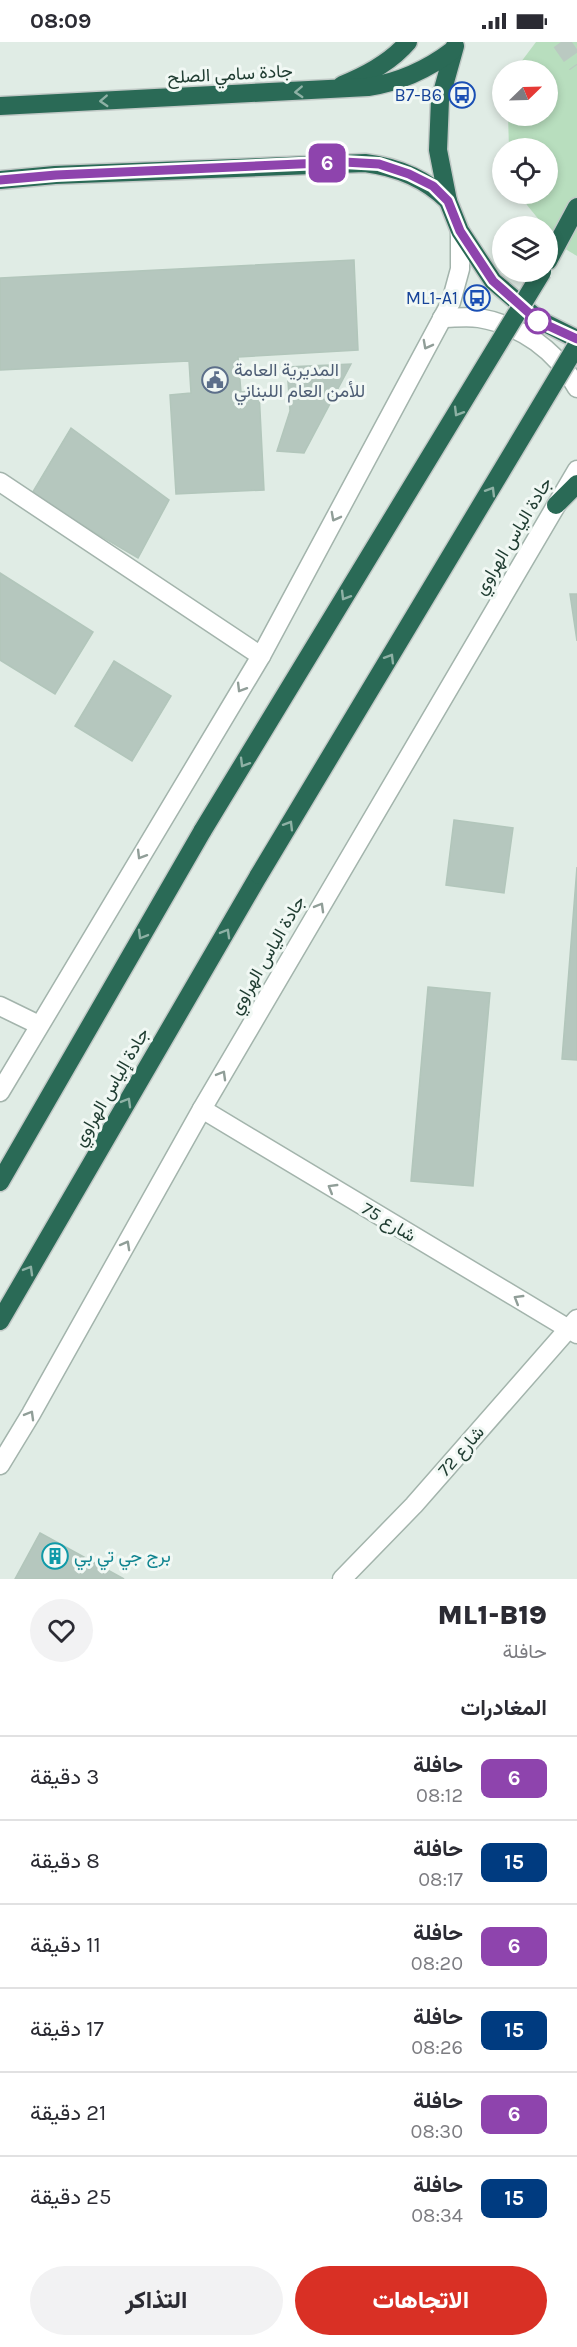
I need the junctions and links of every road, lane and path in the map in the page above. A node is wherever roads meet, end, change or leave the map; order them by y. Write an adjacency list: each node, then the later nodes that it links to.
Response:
1 (408, 42): 3 (highway)
2 (455, 46): 3 (highway, جادة سامي الصلح); 6 (highway)
3 (326, 91): 4 (highway, جادة سامي الصلح, one-way to 4)
4 (0, 106)
5 (0, 180): 6 (highway)
6 (448, 201): 8 (highway)
7 (577, 207): 9 (highway)
8 (460, 231): 11 (street); 12 (highway)
9 (558, 242)
10 (536, 282): 24 (highway, one-way to 24, bridge)
11 (442, 318): 14 (street); 19 (street, one-way to 19)
12 (577, 339)
13 (577, 345): 25 (highway, جادة إلياس الهراوي, one-way to 13, bridge)
14 (577, 388)
15 (577, 470): 18 (street, جادة الياس الهراوي)
16 (0, 482): 19 (street)
17 (577, 484): 18 (highway)
18 (555, 505): 23 (street, جادة الياس الهراوي, one-way to 18)
19 (261, 656): 21 (street, one-way to 21)
20 (0, 1006): 21 (street)
21 (39, 1025): 22 (street)
22 (0, 1092)
23 (202, 1109): 26 (street, شارع 75, one-way to 23); 27 (street, جادة الياس الهراوي, one-way to 23)
24 (0, 1182)
25 (0, 1321)
26 (574, 1328): 28 (street, شارع 72)
27 (0, 1465)
28 (342, 1579)

